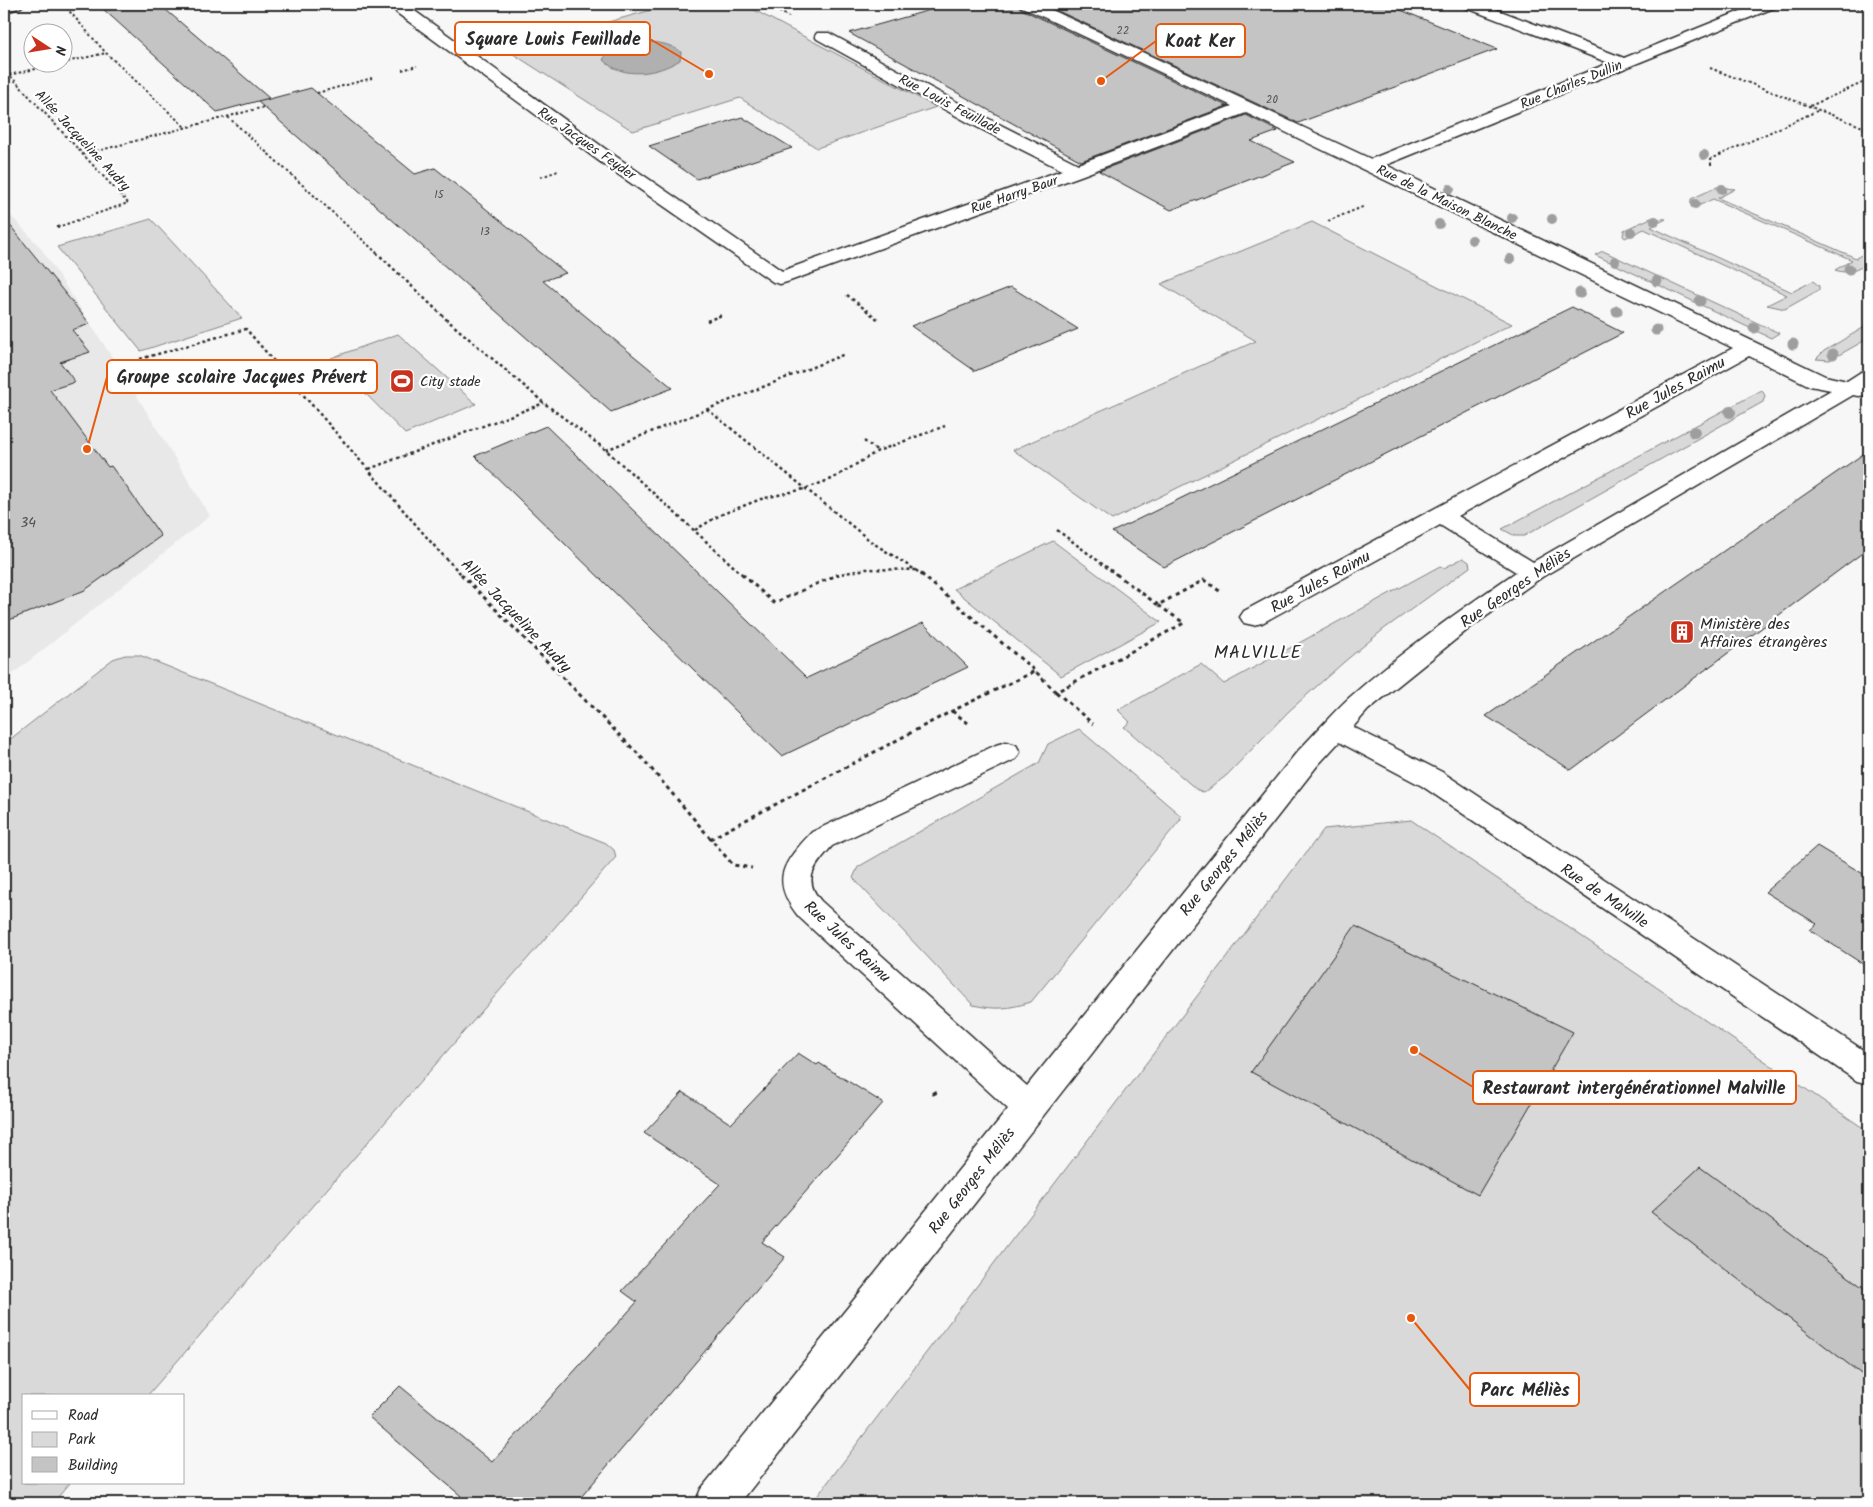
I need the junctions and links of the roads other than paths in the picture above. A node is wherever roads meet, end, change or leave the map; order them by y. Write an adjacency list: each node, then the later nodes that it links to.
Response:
1 (16, 4): 6 (street)
2 (398, 4): 12 (street, Rue Jacques Feyder)
3 (1028, 4): 9 (street, Rue de la Maison Blanche)
4 (1469, 4): 8 (street)
5 (1772, 4): 8 (street, Rue Charles Dullin)
6 (4, 8)
7 (823, 36): 11 (street, Rue Louis Feuillade)
8 (1624, 63): 10 (street, Rue Charles Dullin)
9 (1246, 107): 10 (street, Rue de la Maison Blanche); 11 (street, Rue Harry Baur)
10 (1370, 165): 13 (street, Rue de la Maison Blanche)
11 (1077, 171): 12 (street, Rue Harry Baur)
12 (780, 278)
13 (1748, 348): 14 (street, Rue de la Maison Blanche); 15 (street, Rue Jules Raimu)
14 (1863, 386): 16 (street, Rue Georges Méliès)
15 (1440, 515): 16 (street); 17 (street, Rue Jules Raimu)
16 (1533, 572): 18 (street, Rue Georges Méliès)
17 (1253, 617)
18 (1335, 729): 20 (street, Rue de Malville); 21 (street, Rue Georges Méliès)
19 (1006, 752): 21 (street, Rue Jules Raimu)
20 (1869, 1070)
21 (1028, 1107): 22 (street, Rue Georges Méliès)
22 (715, 1503)

